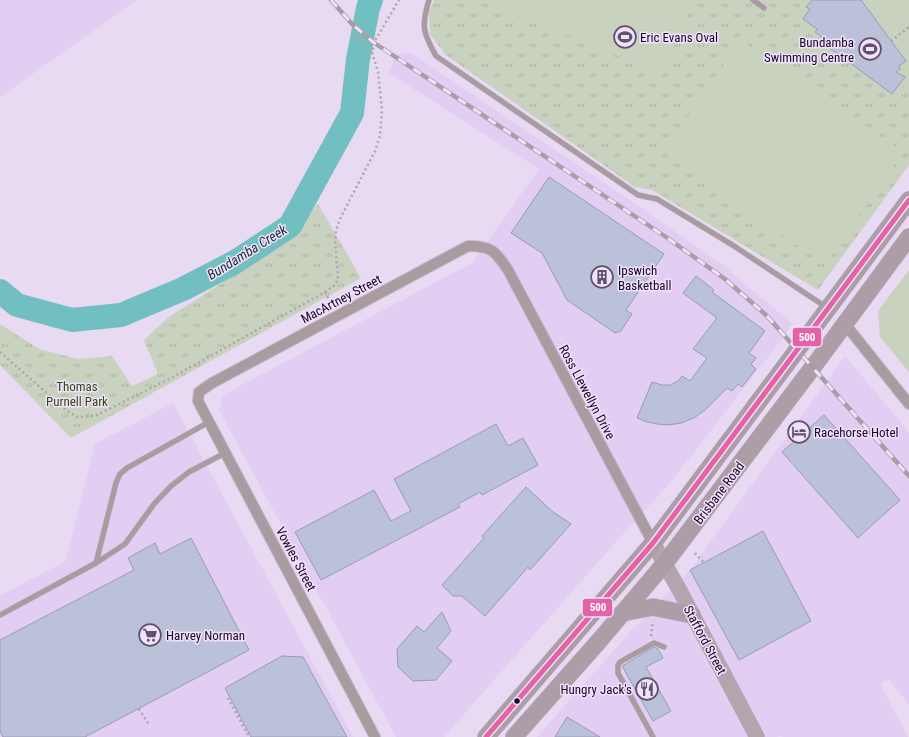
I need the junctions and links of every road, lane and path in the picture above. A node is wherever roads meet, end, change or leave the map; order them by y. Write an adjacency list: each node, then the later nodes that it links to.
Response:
1 (399, 0): 8 (path)
2 (429, 0): 13 (lane)
3 (753, 0): 4 (lane)
4 (764, 8)
5 (909, 28): 7 (path)
6 (352, 36): 8 (path)
7 (891, 41)
8 (372, 52): 12 (path)
9 (909, 200): 13 (main road, Brisbane Road)
10 (909, 237): 15 (main road, Brisbane Road)
11 (497, 254): 14 (street, MacArtney Street); 21 (street, Ross Llewellyn Drive)
12 (325, 292): 14 (path); 16 (path)
13 (828, 309): 21 (main road, Brisbane Road)
14 (337, 316): 17 (street, MacArtney Street)
15 (845, 324): 18 (street); 25 (main road, Brisbane Road)
16 (0, 352)
17 (199, 392): 19 (street, Vowles Street)
18 (909, 404)
19 (209, 422): 20 (street, Vowles Street); 23 (lane)
20 (225, 453): 23 (lane); 36 (street, Vowles Street)
21 (653, 543): 25 (main road, Stafford Street); 37 (main road, Brisbane Road)
22 (696, 553): 24 (path)
23 (96, 563): 28 (lane)
24 (704, 563)
25 (665, 564): 26 (main road, Brisbane Road); 27 (main road, Stafford Street)
26 (622, 613): 27 (main road); 38 (main road, Brisbane Road)
27 (692, 615): 40 (main road, Stafford Street)
28 (0, 616)
29 (654, 617): 30 (path)
30 (651, 645): 31 (lane); 39 (lane)
31 (664, 646)
32 (228, 698): 35 (path)
33 (139, 708): 34 (path)
34 (150, 725)
35 (249, 737)
36 (375, 737)
37 (486, 737)
38 (514, 737)
39 (653, 737)
40 (757, 737)

